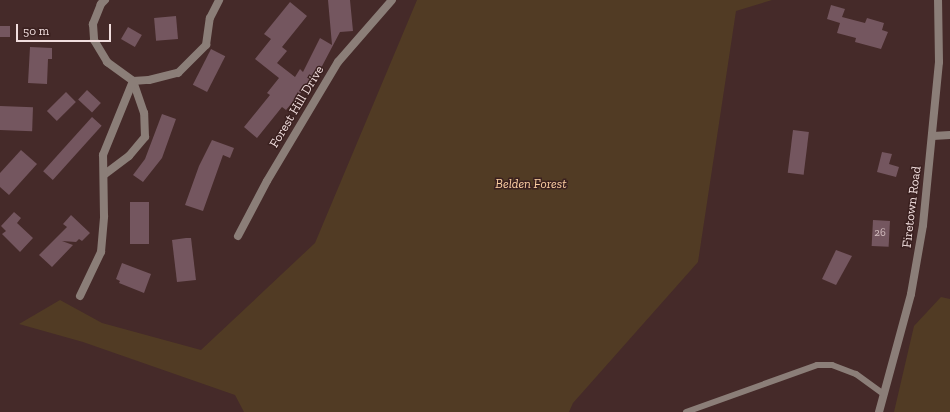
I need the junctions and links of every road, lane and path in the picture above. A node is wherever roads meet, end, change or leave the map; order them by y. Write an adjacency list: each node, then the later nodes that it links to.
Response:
1 (105, 0): 5 (street)
2 (219, 0): 5 (street)
3 (392, 0): 9 (street, Forest Hill Drive)
4 (938, 0): 7 (street, Firetown Road)
5 (133, 81): 8 (street); 8 (street)
6 (950, 135): 7 (street)
7 (933, 136): 11 (street, Firetown Road)
8 (105, 174): 10 (street)
9 (238, 236)
10 (80, 296)
11 (884, 394): 12 (lane); 13 (street, Firetown Road)
12 (686, 412)
13 (879, 412)

